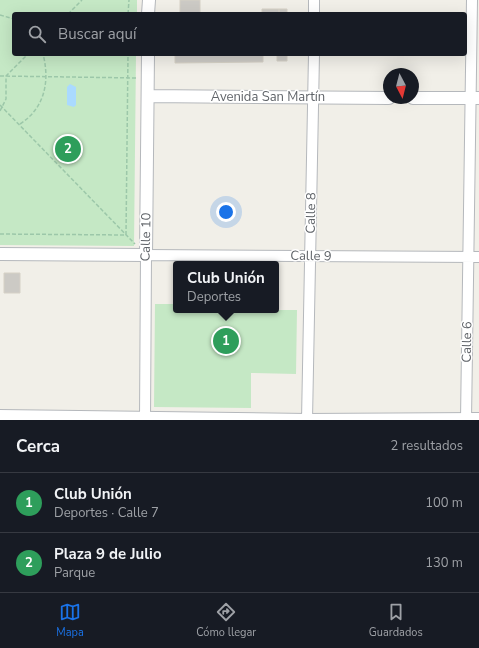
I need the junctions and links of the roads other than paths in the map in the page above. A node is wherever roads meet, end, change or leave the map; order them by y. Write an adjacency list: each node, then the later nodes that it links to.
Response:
1 (149, 0): 4 (street)
2 (314, 0): 5 (street)
3 (472, 0): 12 (street, Calle 6)
4 (148, 12)
5 (314, 12)
6 (148, 56): 8 (street, Calle 10)
7 (314, 56): 9 (street, Calle 8)
8 (148, 96): 9 (street, Avenida San Martín); 14 (street, Calle 10)
9 (313, 97): 10 (street, Avenida San Martín); 15 (street, Calle 8)
10 (383, 98)
11 (419, 98): 12 (street)
12 (475, 98): 16 (street, Calle 6)
13 (0, 254): 14 (street, Calle 9)
14 (146, 254): 15 (street, Calle 9); 18 (street, Calle 10)
15 (310, 256): 16 (street, Calle 9); 21 (street, Calle 8)
16 (474, 257): 20 (street, Calle 6)
17 (0, 415): 18 (street)
18 (145, 418): 21 (street)
19 (479, 418): 20 (street)
20 (466, 419): 21 (street)
21 (308, 420)

